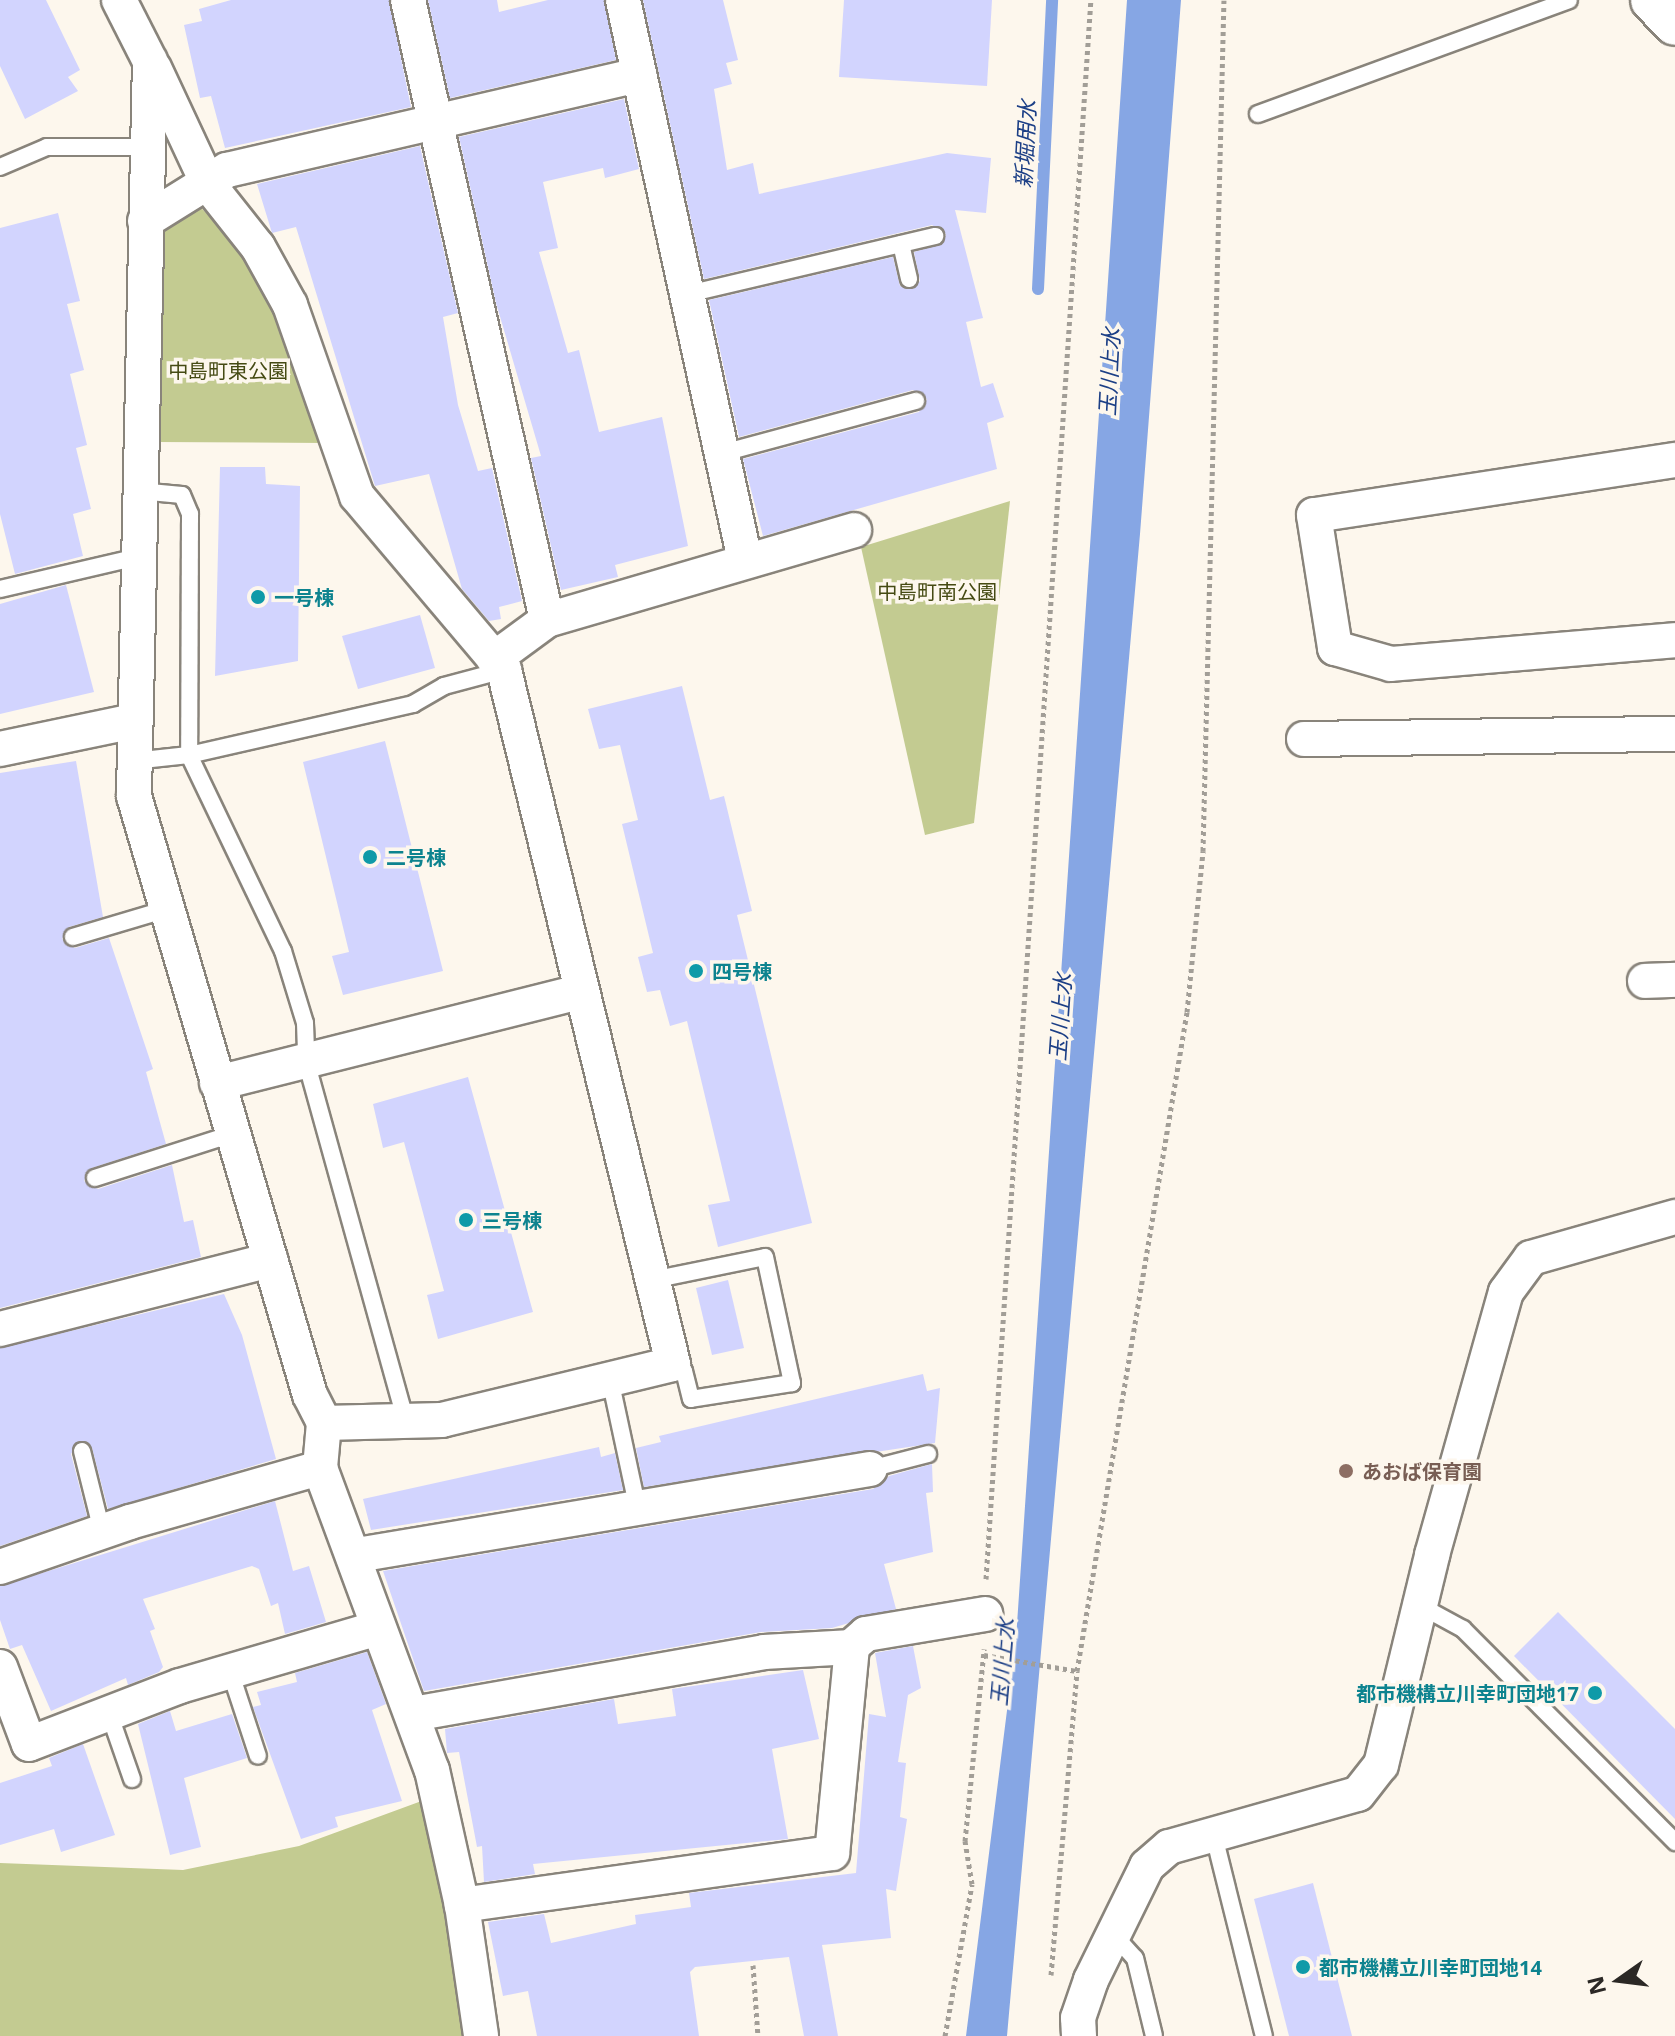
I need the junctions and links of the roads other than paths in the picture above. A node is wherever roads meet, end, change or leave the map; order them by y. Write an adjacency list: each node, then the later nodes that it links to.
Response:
1 (119, 0): 7 (street)
2 (408, 0): 10 (street)
3 (623, 0): 8 (street)
4 (1569, 0): 9 (lane)
5 (1652, 0): 6 (street)
6 (1675, 24)
7 (150, 61): 11 (street); 13 (street)
8 (639, 75): 10 (street); 18 (street)
9 (1258, 114)
10 (436, 119): 13 (street); 27 (street)
11 (147, 147): 12 (lane); 14 (street)
12 (0, 167)
13 (208, 184): 14 (street); 29 (street)
14 (145, 221): 22 (street)
15 (935, 236): 16 (lane)
16 (901, 244): 17 (lane); 18 (lane)
17 (909, 279)
18 (692, 293): 20 (street)
19 (916, 401): 20 (lane)
20 (723, 453): 25 (street)
21 (1675, 460): 28 (street)
22 (139, 491): 24 (street); 34 (lane)
23 (854, 530): 25 (street)
24 (138, 557): 26 (lane); 30 (street)
25 (745, 560): 27 (street)
26 (0, 589)
27 (547, 620): 29 (street)
28 (1675, 640)
29 (499, 665): 34 (lane); 38 (street)
30 (134, 721): 33 (street); 35 (street)
31 (1675, 734): 32 (street)
32 (1304, 739)
33 (0, 749)
34 (189, 755): 35 (lane); 39 (lane)
35 (133, 761): 36 (street)
36 (167, 909): 37 (lane); 40 (street)
37 (73, 937)
38 (582, 991): 39 (street); 45 (street)
39 (306, 1061): 40 (street); 49 (lane)
40 (217, 1083): 41 (street)
41 (232, 1134): 42 (lane); 44 (street)
42 (95, 1178)
43 (1675, 1217): 59 (street)
44 (270, 1260): 46 (street); 50 (street)
45 (652, 1280): 47 (street); 47 (lane)
46 (0, 1329)
47 (671, 1364): 48 (street)
48 (610, 1379): 49 (street); 55 (lane)
49 (406, 1421): 50 (street)
50 (324, 1423): 53 (street)
51 (82, 1451): 56 (lane)
52 (928, 1454): 54 (lane)
53 (320, 1468): 56 (street); 57 (street)
54 (870, 1469): 55 (street)
55 (638, 1511): 57 (street)
56 (102, 1531): 58 (street)
57 (357, 1555): 61 (street)
58 (0, 1567)
59 (1419, 1605): 69 (street); 70 (lane)
60 (985, 1614): 62 (street)
61 (378, 1628): 64 (street); 66 (street)
62 (851, 1647): 66 (street); 71 (street)
63 (0, 1667): 65 (street)
64 (230, 1671): 65 (street); 67 (lane)
65 (109, 1713): 68 (lane)
66 (413, 1714): 71 (street)
67 (258, 1756)
68 (132, 1779)
69 (1213, 1832): 72 (street); 76 (lane)
70 (1675, 1842)
71 (462, 1905): 73 (street)
72 (1114, 1935): 74 (street); 75 (lane)
73 (481, 2036)
74 (1079, 2036)
75 (1154, 2036)
76 (1264, 2036)

